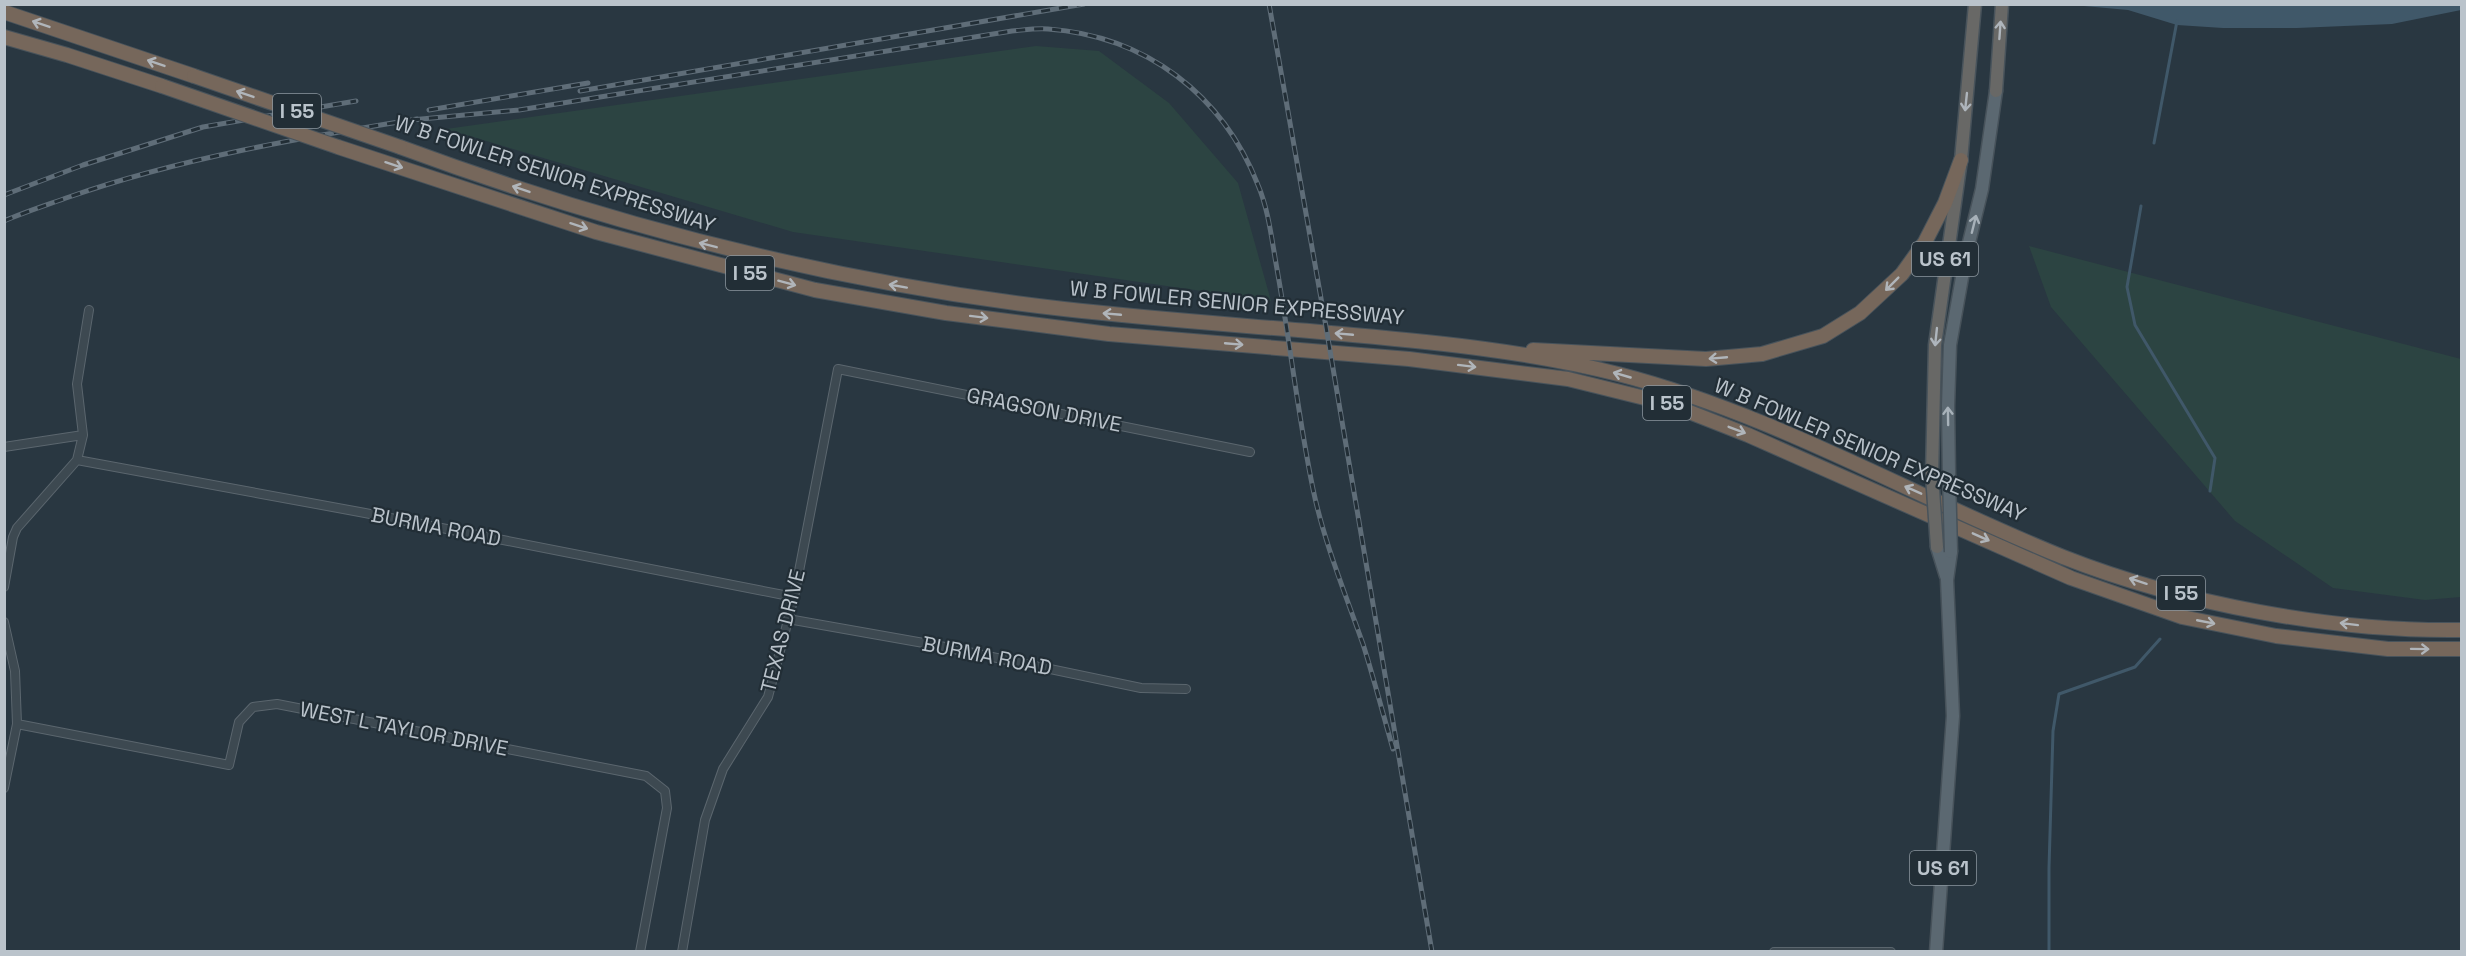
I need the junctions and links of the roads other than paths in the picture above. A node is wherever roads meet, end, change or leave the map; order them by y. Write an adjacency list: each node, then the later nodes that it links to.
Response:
1 (1975, 4): 6 (highway, US 61, one-way to 6)
2 (2002, 4): 5 (highway, US 61, one-way to 2)
3 (4, 12): 8 (highway, W B FOWLER SENIOR EXPRESSWAY / I 55, one-way to 3, bridge)
4 (4, 37): 21 (highway, W B FOWLER SENIOR EXPRESSWAY / I 55, one-way to 21, bridge)
5 (1996, 91): 15 (main road, US 61, one-way to 5, bridge)
6 (1960, 160): 8 (highway, one-way to 8); 14 (highway, US 61, one-way to 14, bridge)
7 (89, 309): 10 (street)
8 (1488, 348): 20 (highway, W B FOWLER SENIOR EXPRESSWAY / I 55, one-way to 8)
9 (838, 369): 12 (street, GRAGSON DRIVE); 17 (street, TEXAS DRIVE)
10 (83, 435): 11 (street); 13 (street)
11 (4, 447)
12 (1250, 452)
13 (78, 460): 16 (street); 17 (street, BURMA ROAD)
14 (1937, 547): 15 (main road, US 61)
15 (1947, 580): 29 (main road, US 61)
16 (4, 587)
17 (794, 597): 18 (street, TEXAS DRIVE)
18 (788, 619): 22 (street, BURMA ROAD); 26 (street, TEXAS DRIVE)
19 (4, 622): 23 (street)
20 (2462, 630)
21 (2462, 649)
22 (1186, 689)
23 (17, 724): 24 (street); 25 (street, WEST L TAYLOR DRIVE)
24 (4, 788)
25 (640, 951)
26 (682, 951)
27 (1774, 951): 28 (street)
28 (1891, 951)
29 (1936, 951)

